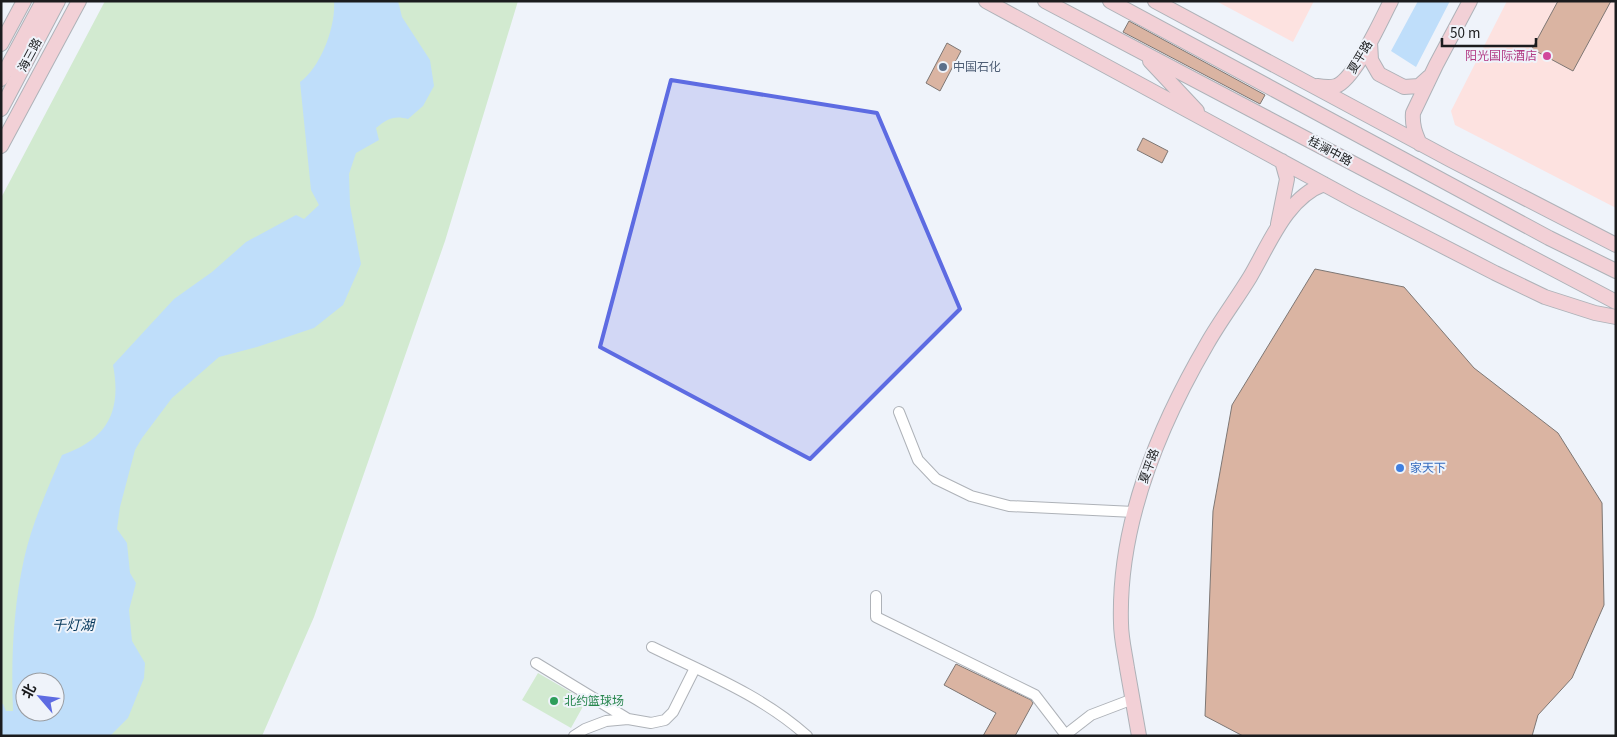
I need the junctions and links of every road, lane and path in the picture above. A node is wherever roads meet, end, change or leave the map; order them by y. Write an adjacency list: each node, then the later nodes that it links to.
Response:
1 (24, 1): 13 (main road)
2 (43, 1): 17 (main road, 海三路)
3 (58, 1): 19 (main road, 海三路)
4 (79, 1): 22 (main road)
5 (986, 1): 20 (main road)
6 (1045, 1): 14 (main road, 桂澜中路)
7 (1110, 1): 11 (main road)
8 (1155, 1): 15 (main road)
9 (1391, 1): 12 (main road, 夏平路)
10 (1470, 1): 16 (main road)
11 (1157, 25): 15 (main road); 27 (main road)
12 (1371, 39): 16 (main road); 18 (main road, 夏平路)
13 (1, 44)
14 (1141, 52): 20 (main road); 28 (main road, 桂澜中路)
15 (1254, 54): 18 (main road)
16 (1433, 72): 21 (main road)
17 (1, 79)
18 (1311, 85): 21 (main road)
19 (1, 109)
20 (1206, 119): 23 (main road)
21 (1420, 144): 26 (main road)
22 (1, 146)
23 (1282, 160): 24 (main road); 25 (main road, 夏平路)
24 (1324, 184): 25 (main road, 夏平路); 29 (main road)
25 (1278, 225): 31 (main road, 夏平路)
26 (1616, 245)
27 (1616, 271)
28 (1616, 302)
29 (1616, 317)
30 (898, 412): 31 (street)
31 (1134, 512): 36 (main road, 夏平路)
32 (876, 596): 38 (street)
33 (652, 647): 35 (street)
34 (536, 663): 37 (street)
35 (695, 668): 37 (street); 40 (street)
36 (1133, 698): 38 (street); 41 (main road, 夏平路)
37 (628, 719): 39 (street)
38 (1064, 735)
39 (574, 736)
40 (807, 736)
41 (1139, 736)

